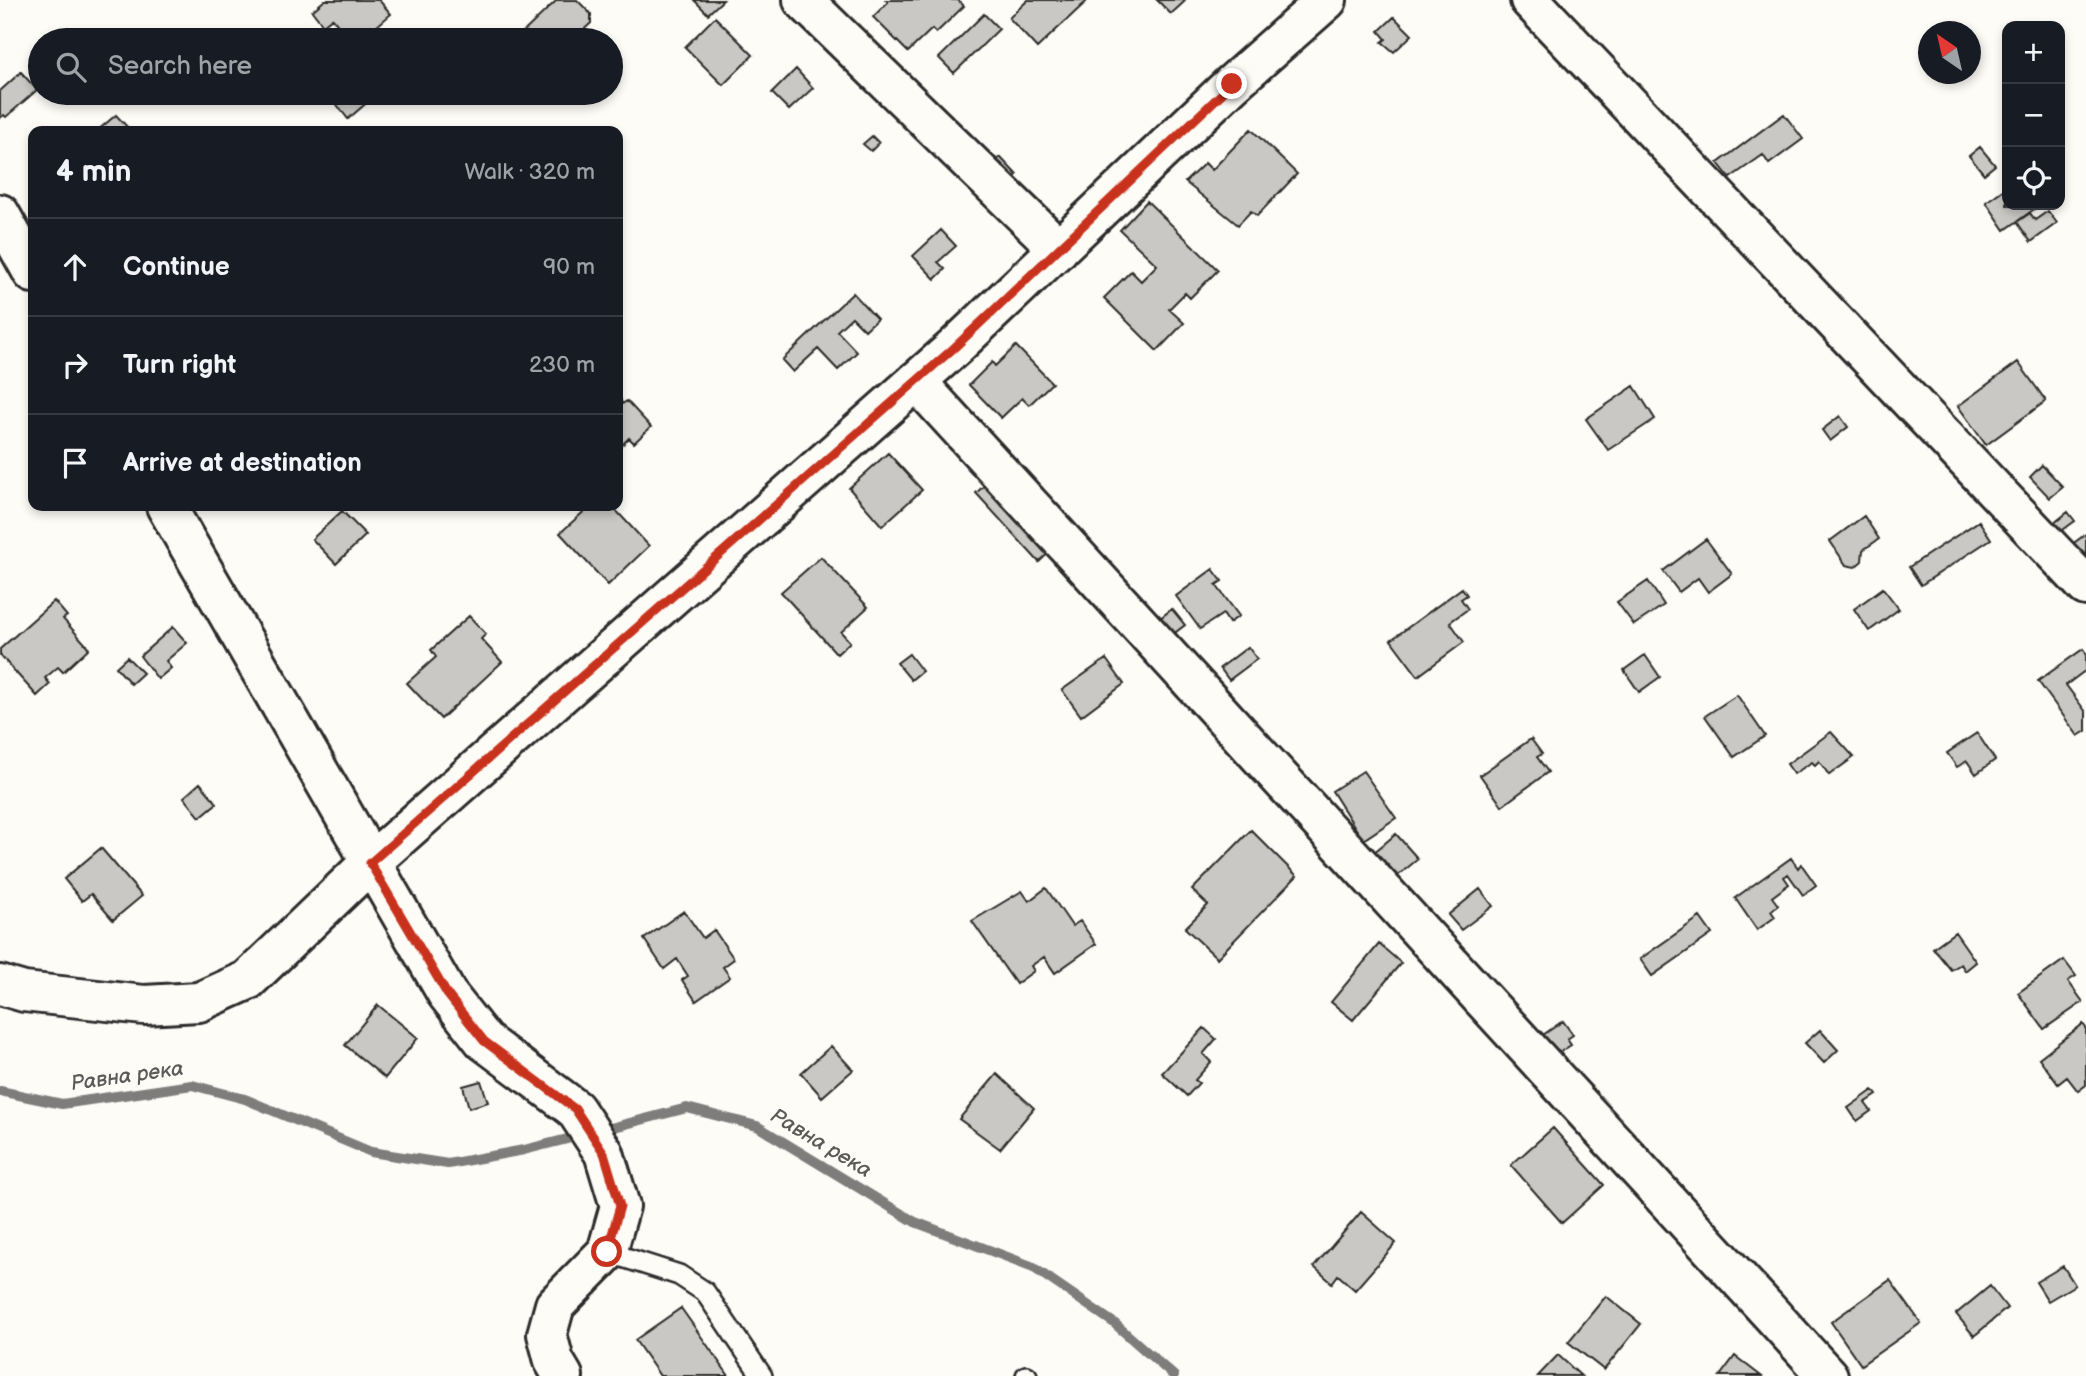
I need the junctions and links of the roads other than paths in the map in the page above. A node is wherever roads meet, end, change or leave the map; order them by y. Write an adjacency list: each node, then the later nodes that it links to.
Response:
1 (803, 0): 5 (street)
2 (1327, 0): 5 (street)
3 (1530, 0): 9 (street)
4 (0, 214): 6 (street)
5 (1059, 248): 7 (street)
6 (28, 264)
7 (916, 382): 10 (street); 15 (street)
8 (169, 511): 10 (street)
9 (2086, 586)
10 (370, 863): 11 (street); 12 (street)
11 (0, 985)
12 (607, 1252): 13 (street); 14 (lane)
13 (563, 1376)
14 (762, 1376)
15 (1828, 1376)

